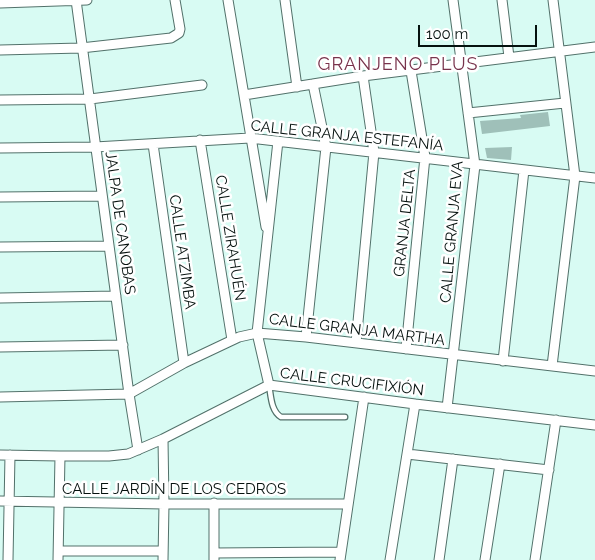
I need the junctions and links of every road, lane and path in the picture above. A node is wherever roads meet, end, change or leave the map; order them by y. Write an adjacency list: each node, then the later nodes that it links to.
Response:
1 (87, 0): 8 (street)
2 (175, 0): 11 (street)
3 (228, 0): 21 (street)
4 (285, 0): 20 (street)
5 (453, 0): 15 (street, CALLE GRANJA EVA)
6 (502, 0): 14 (street)
7 (554, 0): 13 (street)
8 (76, 1): 9 (street); 11 (street, JALPA DE CANOBAS)
9 (0, 3)
10 (595, 47): 13 (street)
11 (81, 48): 12 (street); 22 (street, JALPA DE CANOBAS)
12 (0, 50)
13 (560, 51): 14 (street); 24 (street)
14 (509, 57): 15 (street)
15 (461, 64): 16 (street); 25 (street, CALLE GRANJA EVA)
16 (411, 71): 17 (street); 34 (street, GRANJA DELTA)
17 (363, 76): 18 (street); 33 (street)
18 (313, 84): 20 (street); 31 (street)
19 (202, 85): 22 (street)
20 (297, 87): 21 (street)
21 (244, 95): 26 (street)
22 (90, 99): 23 (street); 30 (street, JALPA DE CANOBAS)
23 (0, 100)
24 (565, 102): 25 (street); 37 (street)
25 (468, 113): 35 (street, CALLE GRANJA EVA)
26 (250, 138): 27 (street, CALLE GRANJA ESTEFANÍA); 28 (street, CALLE GRANJA ESTEFANÍA); 41 (street)
27 (200, 140): 29 (street, CALLE GRANJA ESTEFANÍA); 48 (street, CALLE ZIRAHUÉN)
28 (278, 141): 31 (street, CALLE GRANJA ESTEFANÍA); 41 (street)
29 (152, 144): 30 (street, CALLE GRANJA ESTEFANÍA); 55 (street, CALLE ATZIMBA)
30 (95, 147): 32 (street, CALLE GRANJA ESTEFANÍA); 39 (street, JALPA DE CANOBAS)
31 (326, 147): 33 (street, CALLE GRANJA ESTEFANÍA); 47 (street)
32 (0, 148)
33 (374, 152): 34 (street, CALLE GRANJA ESTEFANÍA); 49 (street)
34 (425, 157): 35 (street, CALLE GRANJA ESTEFANÍA); 52 (street, GRANJA DELTA)
35 (475, 165): 36 (street, CALLE GRANJA ESTEFANÍA); 53 (street, CALLE GRANJA EVA)
36 (524, 170): 37 (street, CALLE GRANJA ESTEFANÍA); 54 (street)
37 (575, 176): 38 (street, CALLE GRANJA ESTEFANÍA); 56 (street)
38 (595, 178)
39 (101, 196): 40 (street); 42 (street, JALPA DE CANOBAS)
40 (0, 197)
41 (268, 238): 46 (street)
42 (109, 246): 43 (street); 44 (street, JALPA DE CANOBAS)
43 (0, 247)
44 (116, 296): 45 (street); 50 (street, JALPA DE CANOBAS)
45 (0, 298)
46 (257, 333): 47 (street, CALLE GRANJA MARTHA); 48 (street, CALLE GRANJA MARTHA); 58 (street)
47 (306, 336): 49 (street, CALLE GRANJA MARTHA)
48 (232, 340): 55 (street, CALLE GRANJA MARTHA)
49 (356, 343): 52 (street, CALLE GRANJA MARTHA)
50 (123, 345): 51 (street); 59 (street, JALPA DE CANOBAS)
51 (0, 347)
52 (406, 349): 53 (street, CALLE GRANJA MARTHA)
53 (454, 355): 54 (street, CALLE GRANJA MARTHA); 63 (street, CALLE GRANJA EVA)
54 (503, 360): 56 (street, CALLE GRANJA MARTHA)
55 (184, 363): 59 (street, CALLE GRANJA MARTHA)
56 (552, 366): 57 (street, CALLE GRANJA MARTHA)
57 (595, 371)
58 (269, 385): 61 (street, CALLE CRUCIFIXIÓN); 64 (lane); 67 (street, CALLE CRUCIFIXIÓN)
59 (129, 394): 60 (street); 68 (street, JALPA DE CANOBAS)
60 (0, 397)
61 (364, 397): 62 (street, CALLE CRUCIFIXIÓN); 80 (street)
62 (415, 404): 63 (street, CALLE CRUCIFIXIÓN); 70 (street)
63 (447, 408): 65 (street, CALLE CRUCIFIXIÓN)
64 (345, 417)
65 (556, 420): 66 (street, CALLE CRUCIFIXIÓN); 75 (street)
66 (595, 425)
67 (163, 439): 68 (street, CALLE CRUCIFIXIÓN); 79 (street)
68 (138, 450): 72 (street, CALLE CRUCIFIXIÓN)
69 (0, 454): 71 (street, CALLE CRUCIFIXIÓN)
70 (408, 454): 73 (street); 87 (street)
71 (10, 455): 72 (street, CALLE CRUCIFIXIÓN); 76 (street)
72 (60, 456): 77 (street)
73 (453, 459): 74 (street); 88 (street)
74 (500, 464): 75 (street); 89 (street)
75 (548, 470): 90 (street)
76 (5, 501): 77 (street, CALLE JARDÍN DE LOS CEDROS); 81 (street)
77 (58, 502): 79 (street, CALLE JARDÍN DE LOS CEDROS); 82 (street)
78 (214, 503): 79 (street, CALLE JARDÍN DE LOS CEDROS); 80 (street, CALLE JARDÍN DE LOS CEDROS); 84 (street)
79 (164, 504): 83 (street)
80 (348, 504): 85 (street)
81 (4, 549): 86 (street)
82 (59, 555): 83 (street)
83 (163, 556)
84 (214, 556): 85 (street)
85 (341, 556)
86 (8, 560)
87 (390, 560)
88 (439, 560)
89 (485, 560)
90 (535, 560)

